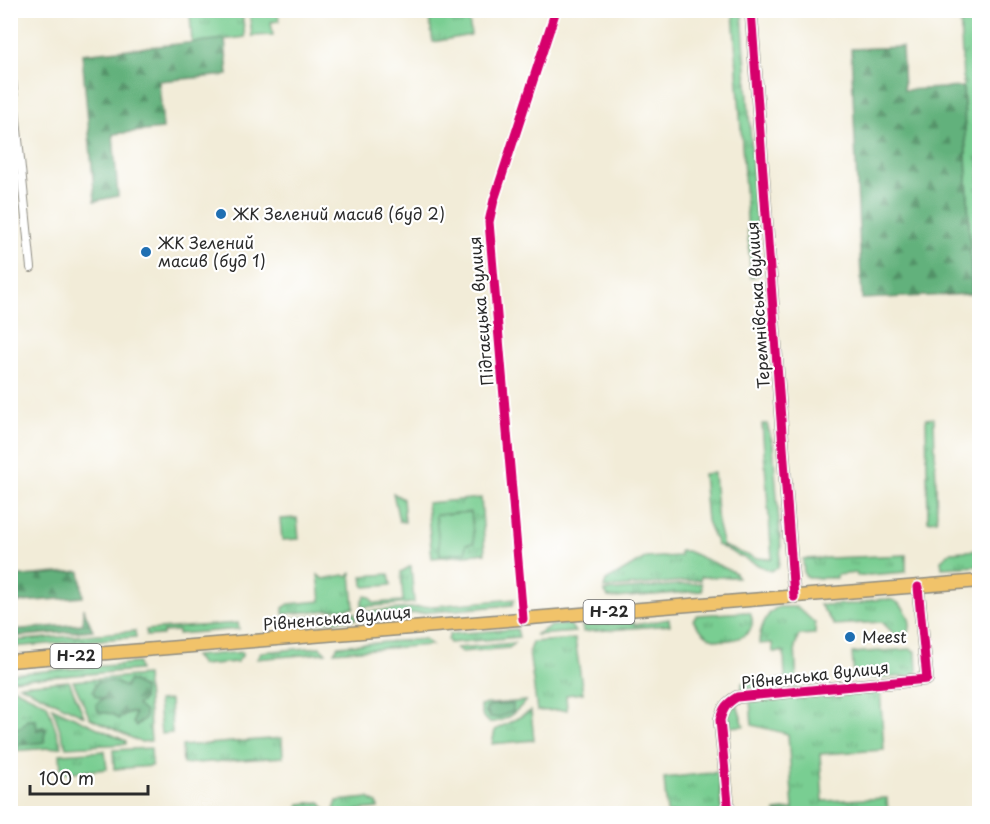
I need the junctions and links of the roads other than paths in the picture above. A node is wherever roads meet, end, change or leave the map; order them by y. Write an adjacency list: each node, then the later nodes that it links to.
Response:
1 (556, 10): 8 (street, Підгаєцька вулиця)
2 (751, 10): 7 (street, Теремнівська вулиця)
3 (10, 60): 4 (street)
4 (31, 268)
5 (980, 581): 6 (main road, Рівненська вулиця / Н-22)
6 (918, 586): 7 (main road, Рівненська вулиця / Н-22); 10 (street, Рівненська вулиця)
7 (794, 597): 8 (main road, Рівненська вулиця / Н-22)
8 (523, 619): 9 (main road, Рівненська вулиця / Н-22)
9 (10, 661)
10 (729, 813)

